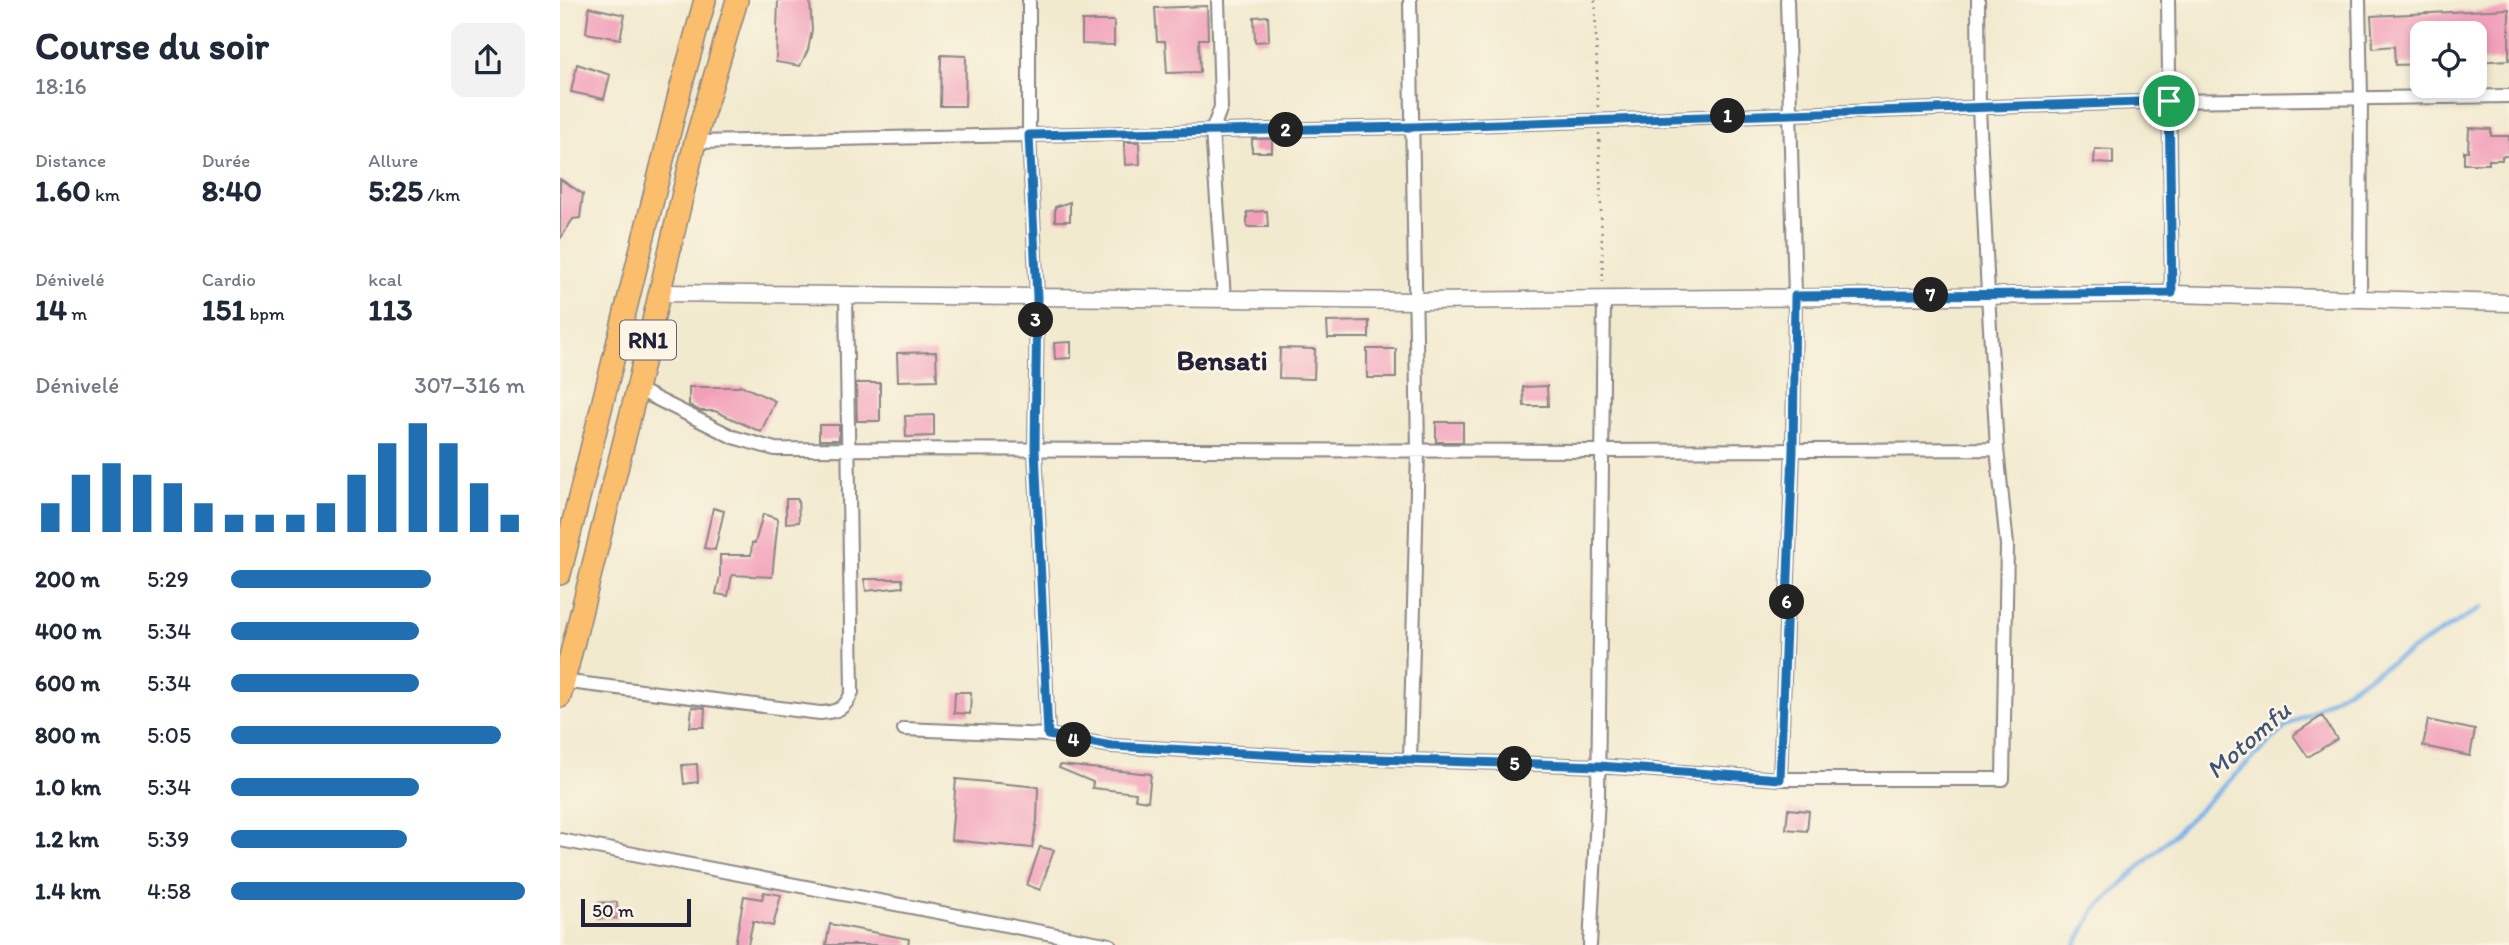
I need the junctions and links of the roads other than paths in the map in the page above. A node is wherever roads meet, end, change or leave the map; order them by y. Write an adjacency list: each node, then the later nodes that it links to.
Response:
1 (705, 0): 37 (highway, RN1)
2 (737, 0): 18 (highway, RN1)
3 (1029, 0): 17 (street)
4 (1218, 0): 16 (street)
5 (1410, 0): 15 (street)
6 (1787, 0): 14 (street)
7 (1978, 0): 13 (street)
8 (2168, 0): 12 (street)
9 (2359, 0): 11 (street)
10 (2509, 96): 11 (street)
11 (2361, 97): 12 (street); 27 (street)
12 (2169, 101): 13 (street); 20 (street)
13 (1979, 108): 14 (street); 21 (street)
14 (1789, 114): 15 (street); 23 (street)
15 (1411, 127): 16 (street); 28 (street)
16 (1212, 131): 17 (street); 25 (street)
17 (1029, 135): 18 (street); 24 (street)
18 (695, 142): 19 (highway, RN1)
19 (659, 293): 22 (street); 30 (highway, RN1)
20 (2172, 293): 21 (street); 27 (street)
21 (1987, 294): 23 (street); 33 (street)
22 (846, 296): 24 (street); 31 (street)
23 (1795, 296): 26 (street); 35 (street)
24 (1037, 297): 25 (street); 32 (street)
25 (1224, 298): 28 (street)
26 (1604, 298): 28 (street); 36 (street)
27 (2360, 299): 29 (street)
28 (1416, 301): 34 (street)
29 (2509, 303)
30 (637, 389): 31 (street); 38 (highway, RN1)
31 (849, 449): 32 (street); 38 (street)
32 (1035, 449): 34 (street); 40 (street)
33 (1997, 449): 35 (street); 43 (street)
34 (1418, 450): 36 (street); 41 (street)
35 (1793, 450): 36 (street); 43 (street)
36 (1602, 451): 42 (street)
37 (560, 574)
38 (561, 686)
39 (904, 729): 40 (street)
40 (1048, 735): 41 (street)
41 (1410, 760): 42 (street)
42 (1599, 766): 43 (street); 46 (street)
43 (1780, 779)
44 (560, 839): 45 (street)
45 (1110, 945)
46 (1590, 945)

